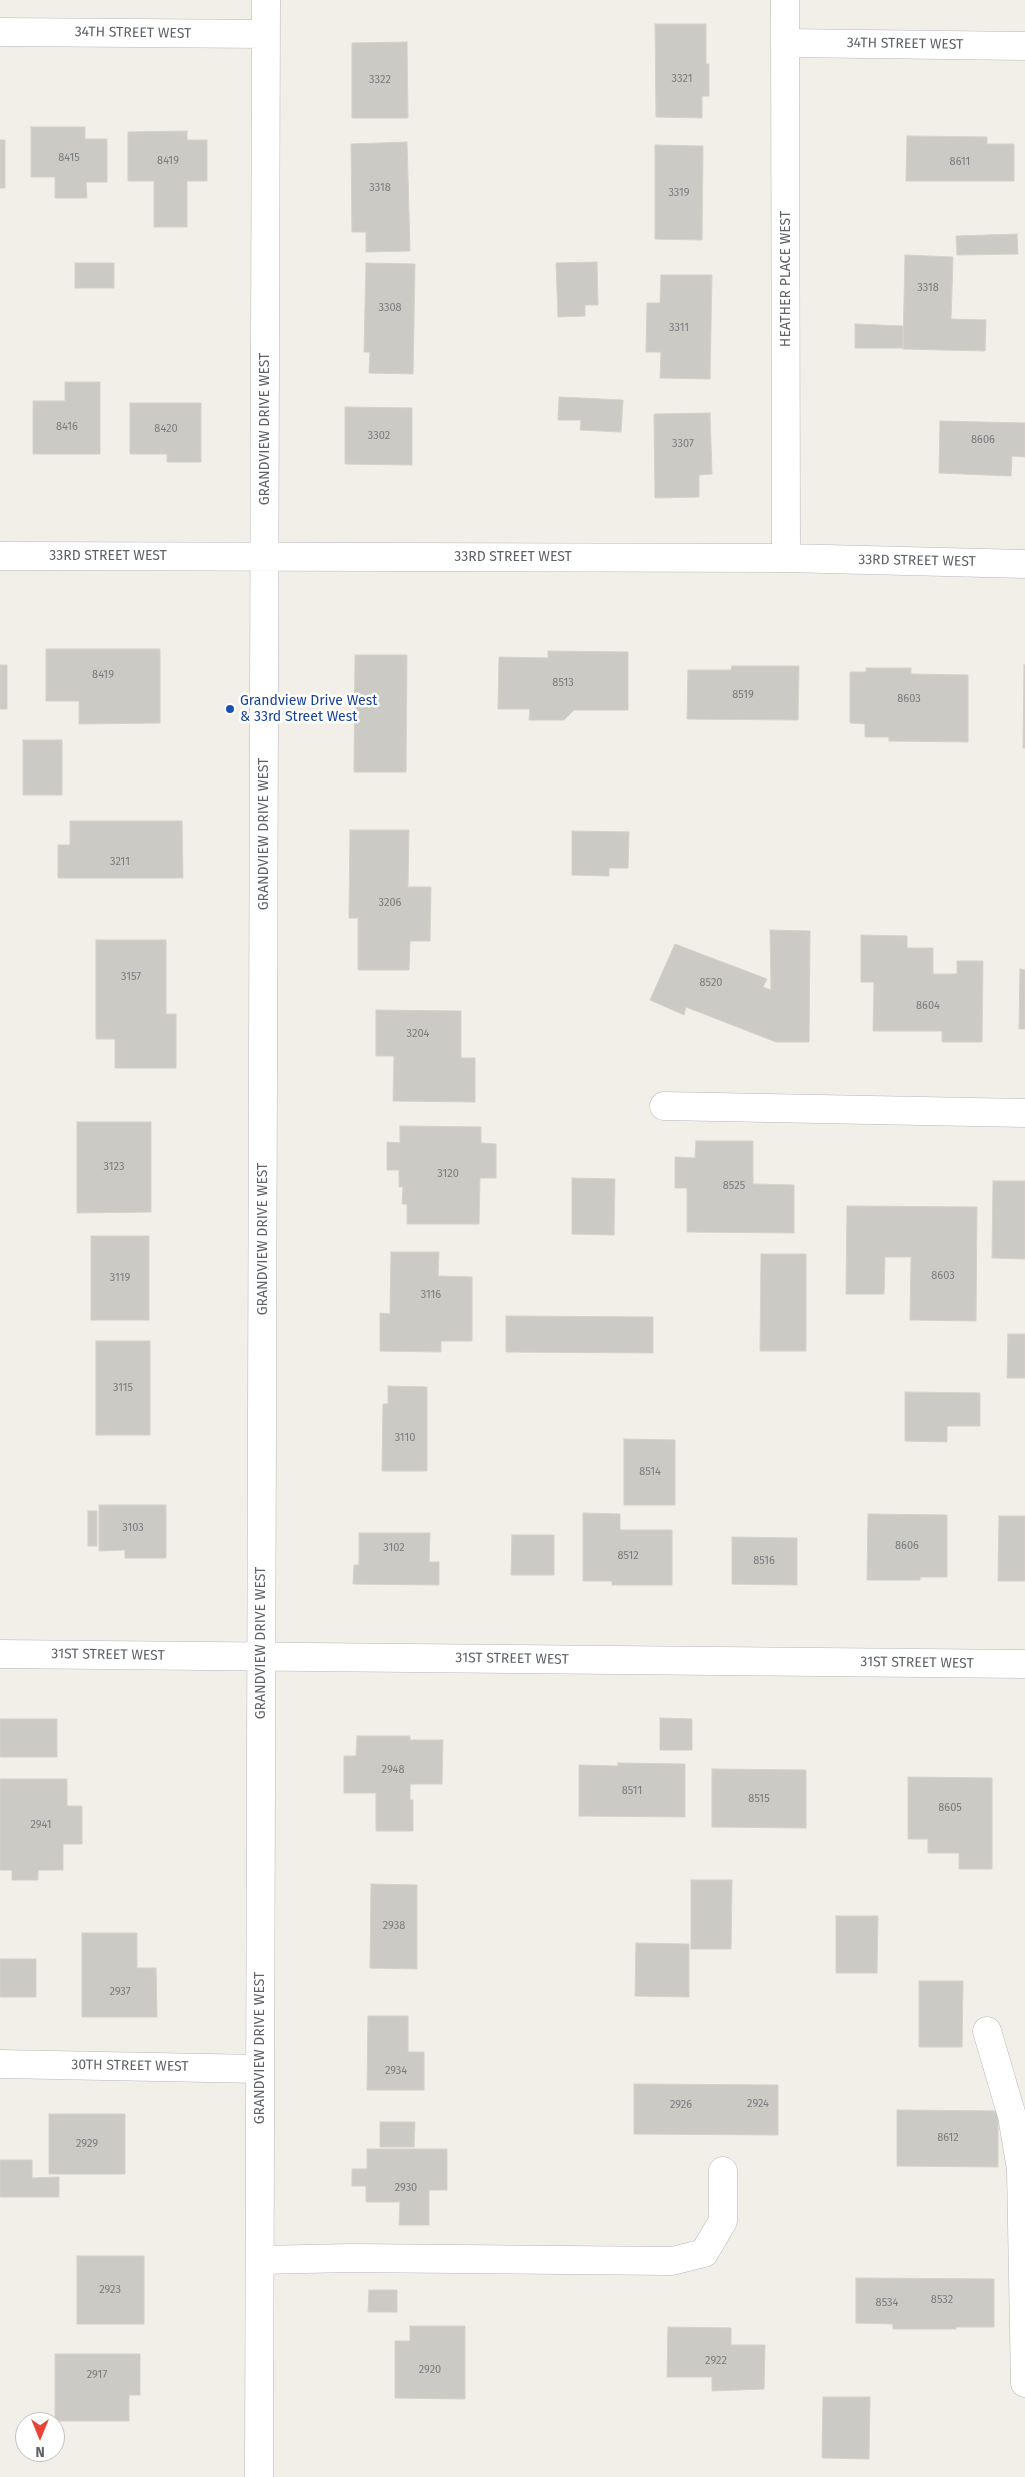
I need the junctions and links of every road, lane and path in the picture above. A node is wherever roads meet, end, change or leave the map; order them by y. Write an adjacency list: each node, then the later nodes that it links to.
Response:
1 (266, 0): 4 (street, GRANDVIEW DRIVE WEST)
2 (785, 0): 5 (street, HEATHER PLACE WEST)
3 (0, 32): 4 (street, 34TH STREET WEST)
4 (266, 34): 8 (street, GRANDVIEW DRIVE WEST)
5 (786, 43): 6 (street, 34TH STREET WEST); 9 (street, HEATHER PLACE WEST)
6 (1025, 46)
7 (0, 556): 8 (street, 33RD STREET WEST)
8 (264, 556): 9 (street, 33RD STREET WEST); 14 (street, GRANDVIEW DRIVE WEST)
9 (786, 558): 10 (street, 33RD STREET WEST)
10 (1025, 564)
11 (664, 1106): 12 (street)
12 (1025, 1113)
13 (0, 1654): 14 (street, 31ST STREET WEST)
14 (261, 1657): 15 (street, 31ST STREET WEST); 18 (street, GRANDVIEW DRIVE WEST)
15 (1025, 1664)
16 (988, 2031): 21 (street)
17 (0, 2064): 18 (street, 30TH STREET WEST)
18 (260, 2069): 20 (street, GRANDVIEW DRIVE WEST)
19 (723, 2171): 20 (street)
20 (260, 2260): 22 (street, GRANDVIEW DRIVE WEST)
21 (1025, 2383)
22 (259, 2477)

